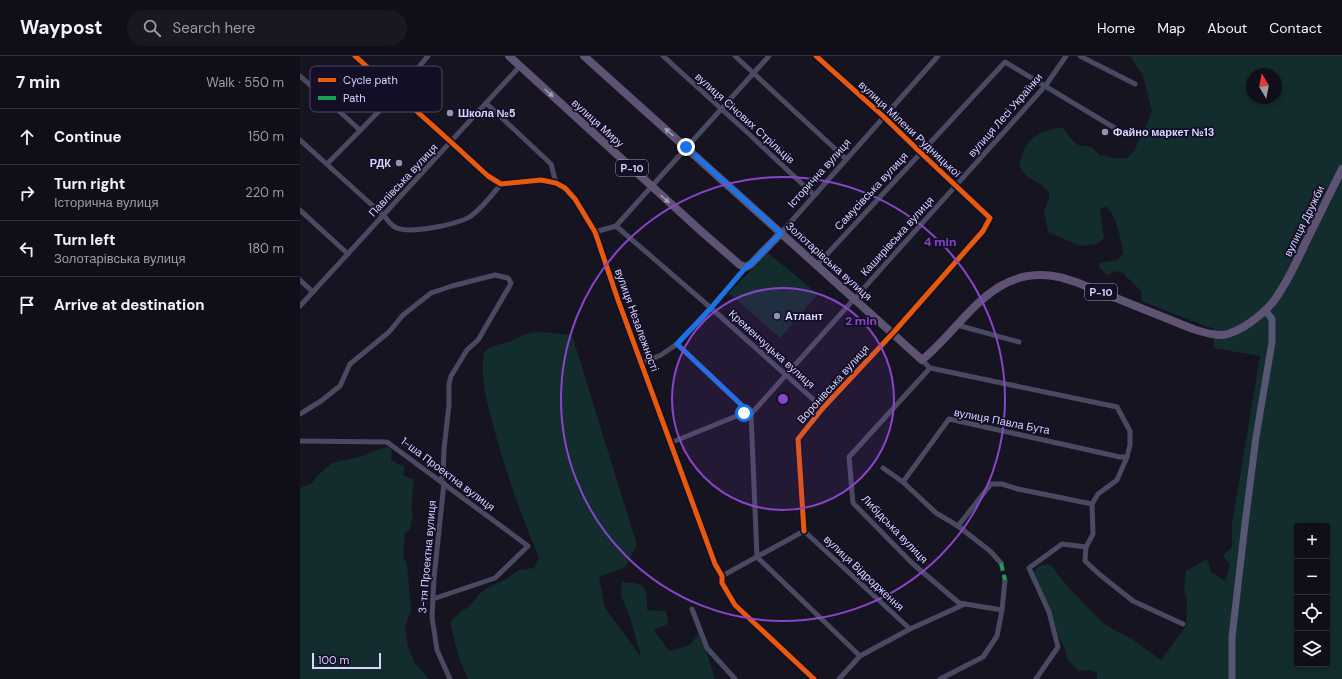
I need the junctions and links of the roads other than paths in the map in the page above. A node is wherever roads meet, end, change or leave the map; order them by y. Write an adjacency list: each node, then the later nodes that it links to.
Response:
1 (355, 56): 12 (street)
2 (428, 56): 13 (street)
3 (509, 56): 14 (main road, вулиця Миру / Р-10)
4 (584, 56): 30 (main road, Золотарівська вулиця, one-way to 4)
5 (662, 56): 21 (street, вулиця Січових Стрільців)
6 (735, 56): 15 (street)
7 (769, 56): 15 (street)
8 (816, 56): 25 (street, вулиця Мілени Рудницької)
9 (938, 56): 25 (street, Історична вулиця)
10 (1066, 56): 19 (street, вулиця Лесі Українки)
11 (1080, 56): 17 (street)
12 (366, 66)
13 (419, 66)
14 (520, 66): 20 (street, Павлівська вулиця); 37 (main road, вулиця Миру / Р-10, one-way to 37)
15 (754, 73): 21 (street); 32 (street)
16 (300, 76): 18 (street)
17 (1135, 84)
18 (310, 85)
19 (1046, 85): 27 (street); 31 (street, Самусівська вулиця); 38 (street, вулиця Лесі Українки)
20 (486, 103): 29 (street, Павлівська вулиця); 35 (street)
21 (721, 109): 30 (street); 39 (street, вулиця Січових Стрільців)
22 (340, 112): 26 (street)
23 (378, 112): 26 (street)
24 (417, 112): 29 (street)
25 (884, 116): 31 (street, вулиця Мілени Рудницької); 32 (street, Історична вулиця)
26 (360, 130): 33 (street)
27 (1123, 133)
28 (300, 140): 33 (street)
29 (451, 142): 36 (street); 41 (street, Павлівська вулиця)
30 (686, 147): 37 (street); 45 (main road, Золотарівська вулиця)
31 (920, 152): 38 (street, вулиця Мілени Рудницької); 47 (street, Самусівська вулиця)
32 (846, 159): 39 (street, Історична вулиця)
33 (327, 164): 41 (street)
34 (1342, 169): 54 (main road, вулиця Дружби / Р-10)
35 (556, 183): 36 (street); 44 (street, вулиця Незалежності)
36 (501, 184): 41 (street)
37 (651, 186): 43 (street); 48 (main road, вулиця Миру / Р-10, one-way to 48)
38 (956, 186): 42 (street, вулиця Мілени Рудницької); 51 (street, Каширівська вулиця)
39 (814, 195): 45 (street, Історична вулиця)
40 (300, 210): 46 (street)
41 (384, 215): 46 (street, Павлівська вулиця)
42 (990, 218): 56 (street, Воронівська вулиця)
43 (616, 226): 44 (street); 53 (street, Кременчуцька вулиця)
44 (595, 232): 60 (street, вулиця Незалежності)
45 (781, 233): 47 (main road, Золотарівська вулиця); 48 (main road, Історична вулиця)
46 (348, 254): 50 (street, Павлівська вулиця)
47 (817, 265): 51 (main road, Золотарівська вулиця)
48 (746, 267): 53 (street, Історична вулиця)
49 (300, 280): 50 (street)
50 (313, 292): 52 (street, Павлівська вулиця)
51 (854, 299): 56 (main road, Золотарівська вулиця); 62 (street, Каширівська вулиця)
52 (300, 306)
53 (711, 308): 58 (street, Історична вулиця); 62 (street, Кременчуцька вулиця)
54 (1264, 310): 55 (main road, Р-10); 93 (street)
55 (957, 325): 57 (street); 59 (main road, Р-10)
56 (893, 333): 59 (main road, Золотарівська вулиця); 63 (street, Воронівська вулиця)
57 (1019, 342)
58 (677, 344): 60 (street, Історична вулиця); 65 (street)
59 (922, 360): 61 (street, Золотарівська вулиця)
60 (642, 363): 67 (street, вулиця Незалежності)
61 (930, 368): 68 (street); 81 (street, Либідська вулиця)
62 (785, 374): 63 (street, Кременчуцька вулиця); 65 (street, Каширівська вулиця)
63 (823, 408): 74 (street, Воронівська вулиця)
64 (300, 414): 70 (street, 3-тя Проектна вулиця)
65 (751, 414): 67 (street); 76 (street)
66 (300, 441): 70 (street, 1-ша Проектна вулиця)
67 (670, 443): 78 (street, вулиця Незалежності)
68 (1127, 457): 71 (street, вулиця Павла Бута); 72 (street)
69 (883, 468): 71 (street)
70 (442, 481): 80 (street, 3-тя Проектна вулиця); 80 (street, 1-ша Проектна вулиця)
71 (903, 482): 73 (street)
72 (1092, 504): 73 (street); 75 (street)
73 (958, 526): 77 (street)
74 (804, 532): 76 (street); 85 (street, вулиця Відродження)
75 (1086, 547): 84 (street); 92 (street)
76 (757, 557): 78 (street); 86 (street)
77 (1001, 563)
78 (722, 576): 89 (street, вулиця Незалежності)
79 (1006, 580): 83 (street)
80 (432, 599): 87 (street, 3-тя Проектна вулиця)
81 (965, 604): 83 (street, Либідська вулиця); 85 (street)
82 (692, 609): 88 (street)
83 (1002, 610): 91 (street)
84 (1183, 624)
85 (910, 628): 86 (street)
86 (860, 656): 90 (street)
87 (450, 679)
88 (735, 679)
89 (814, 679)
90 (839, 679)
91 (940, 679)
92 (1036, 679)
93 (1232, 679)

